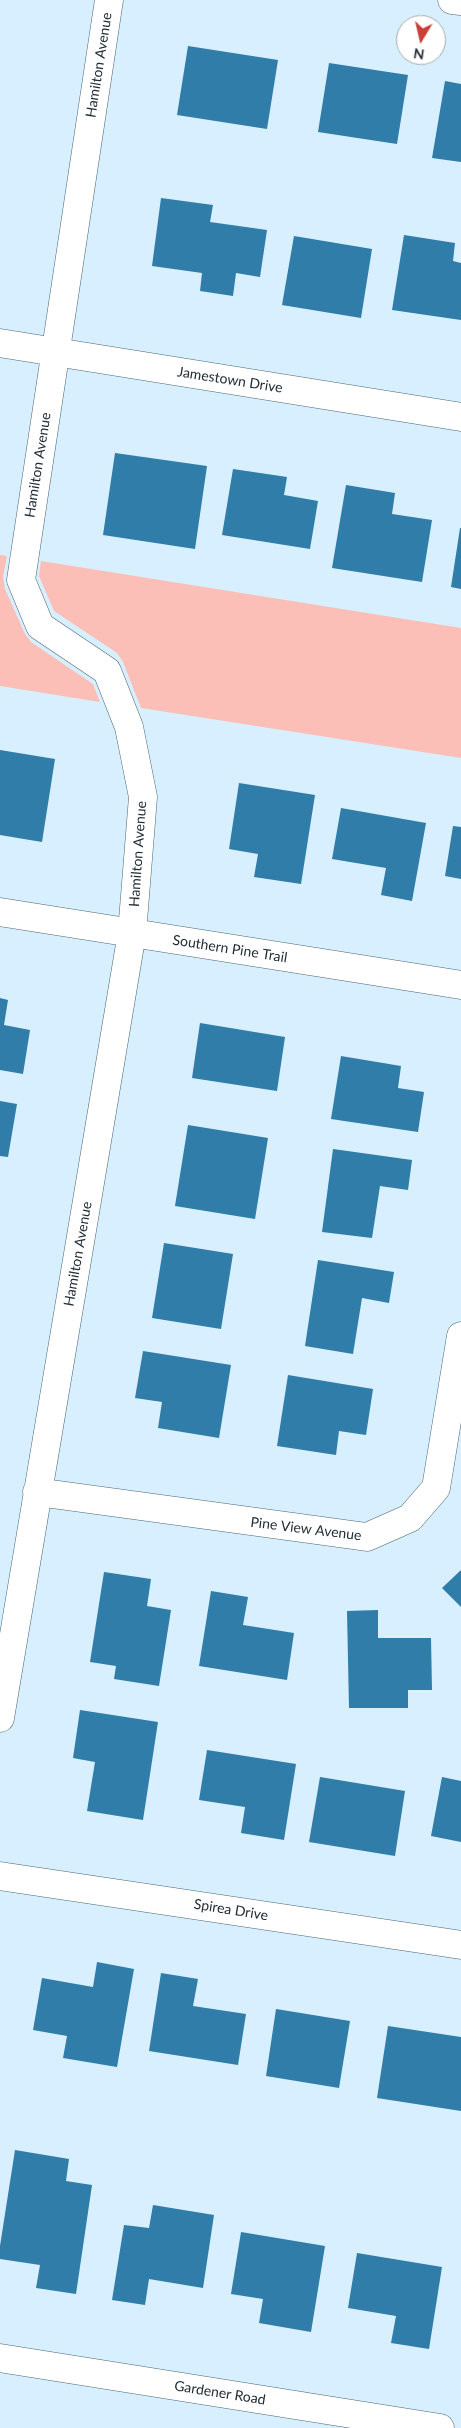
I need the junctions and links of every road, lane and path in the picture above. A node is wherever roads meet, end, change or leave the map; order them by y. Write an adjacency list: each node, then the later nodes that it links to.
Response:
1 (109, 0): 5 (street, Hamilton Avenue)
2 (452, 0): 3 (street)
3 (461, 2)
4 (0, 343): 5 (street, Jamestown Drive)
5 (56, 352): 6 (street, Jamestown Drive); 8 (street, Hamilton Avenue)
6 (461, 417)
7 (0, 912): 8 (street, Southern Pine Trail)
8 (132, 933): 9 (street, Southern Pine Trail); 11 (street, Hamilton Avenue)
9 (461, 985)
10 (461, 1336): 11 (street, Pine View Avenue)
11 (37, 1492): 12 (street, Hamilton Avenue)
12 (0, 1718)
13 (0, 1876): 14 (street, Spirea Drive)
14 (461, 1944)
15 (0, 2358): 16 (street, Gardener Road)
16 (440, 2428)

